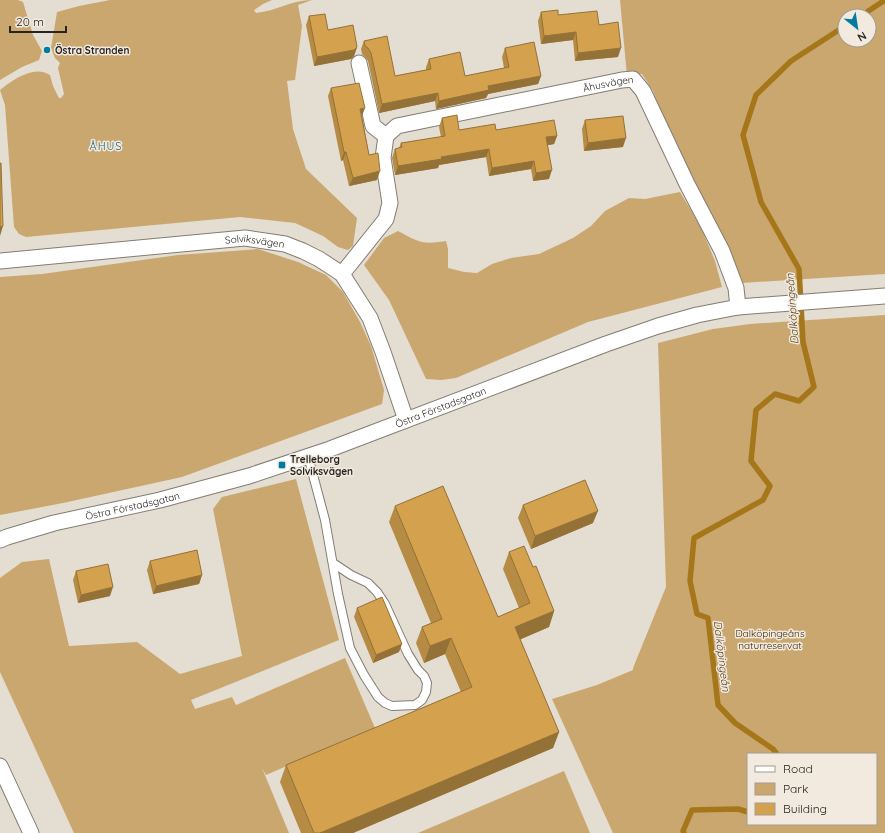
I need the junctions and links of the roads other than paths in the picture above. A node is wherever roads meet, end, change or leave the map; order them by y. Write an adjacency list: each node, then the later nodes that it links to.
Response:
1 (359, 63): 2 (street)
2 (386, 136): 4 (street); 6 (street, Åhusvägen)
3 (0, 261): 4 (street, Solviksvägen)
4 (342, 274): 7 (street, Solviksvägen)
5 (885, 296): 6 (street, Östra Förstadsgatan)
6 (738, 307): 7 (street, Östra Förstadsgatan)
7 (406, 420): 8 (street, Östra Förstadsgatan)
8 (308, 456): 9 (street, Östra Förstadsgatan); 10 (lane)
9 (0, 540)
10 (333, 564): 10 (lane)
11 (0, 766): 12 (street)
12 (31, 833)

